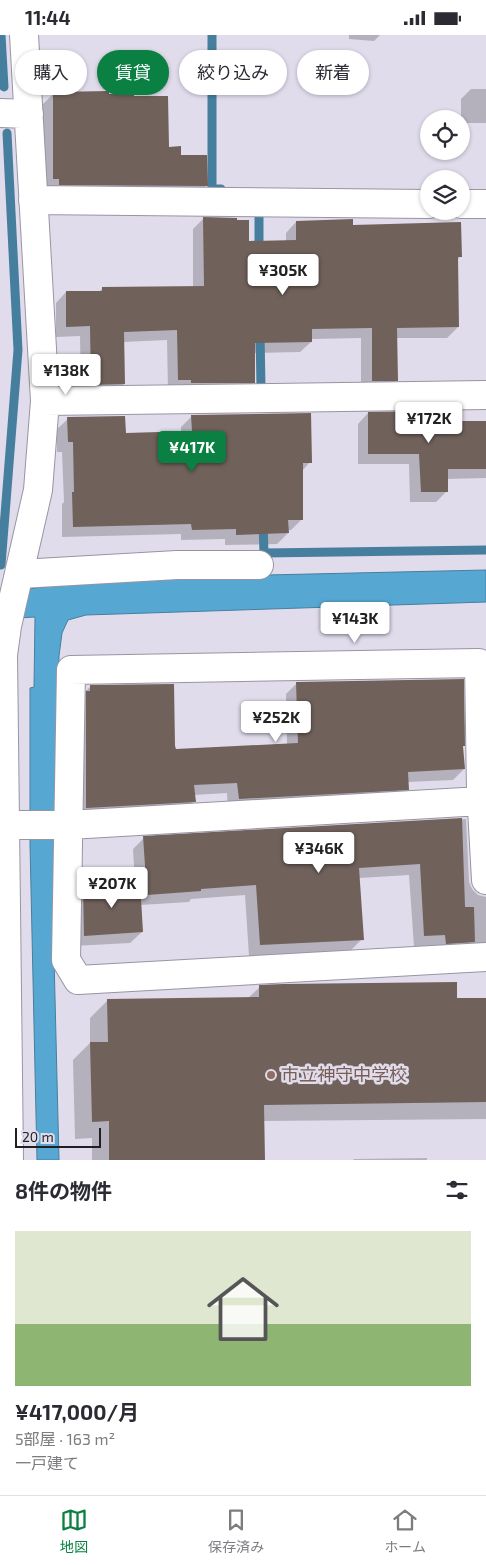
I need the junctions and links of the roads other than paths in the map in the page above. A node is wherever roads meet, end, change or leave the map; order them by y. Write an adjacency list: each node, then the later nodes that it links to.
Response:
1 (24, 35): 3 (street)
2 (0, 113): 3 (street)
3 (29, 114): 4 (street)
4 (34, 200): 5 (street); 9 (street)
5 (420, 204)
6 (470, 204): 7 (street)
7 (486, 205)
8 (486, 395): 9 (street)
9 (45, 401): 11 (street)
10 (259, 565): 11 (street)
11 (18, 580): 12 (street)
12 (2, 655): 14 (street)
13 (483, 794): 15 (street); 15 (street); 16 (street)
14 (12, 825): 15 (street); 18 (street)
15 (65, 825): 17 (street)
16 (486, 880)
17 (486, 957)
18 (6, 1158)

